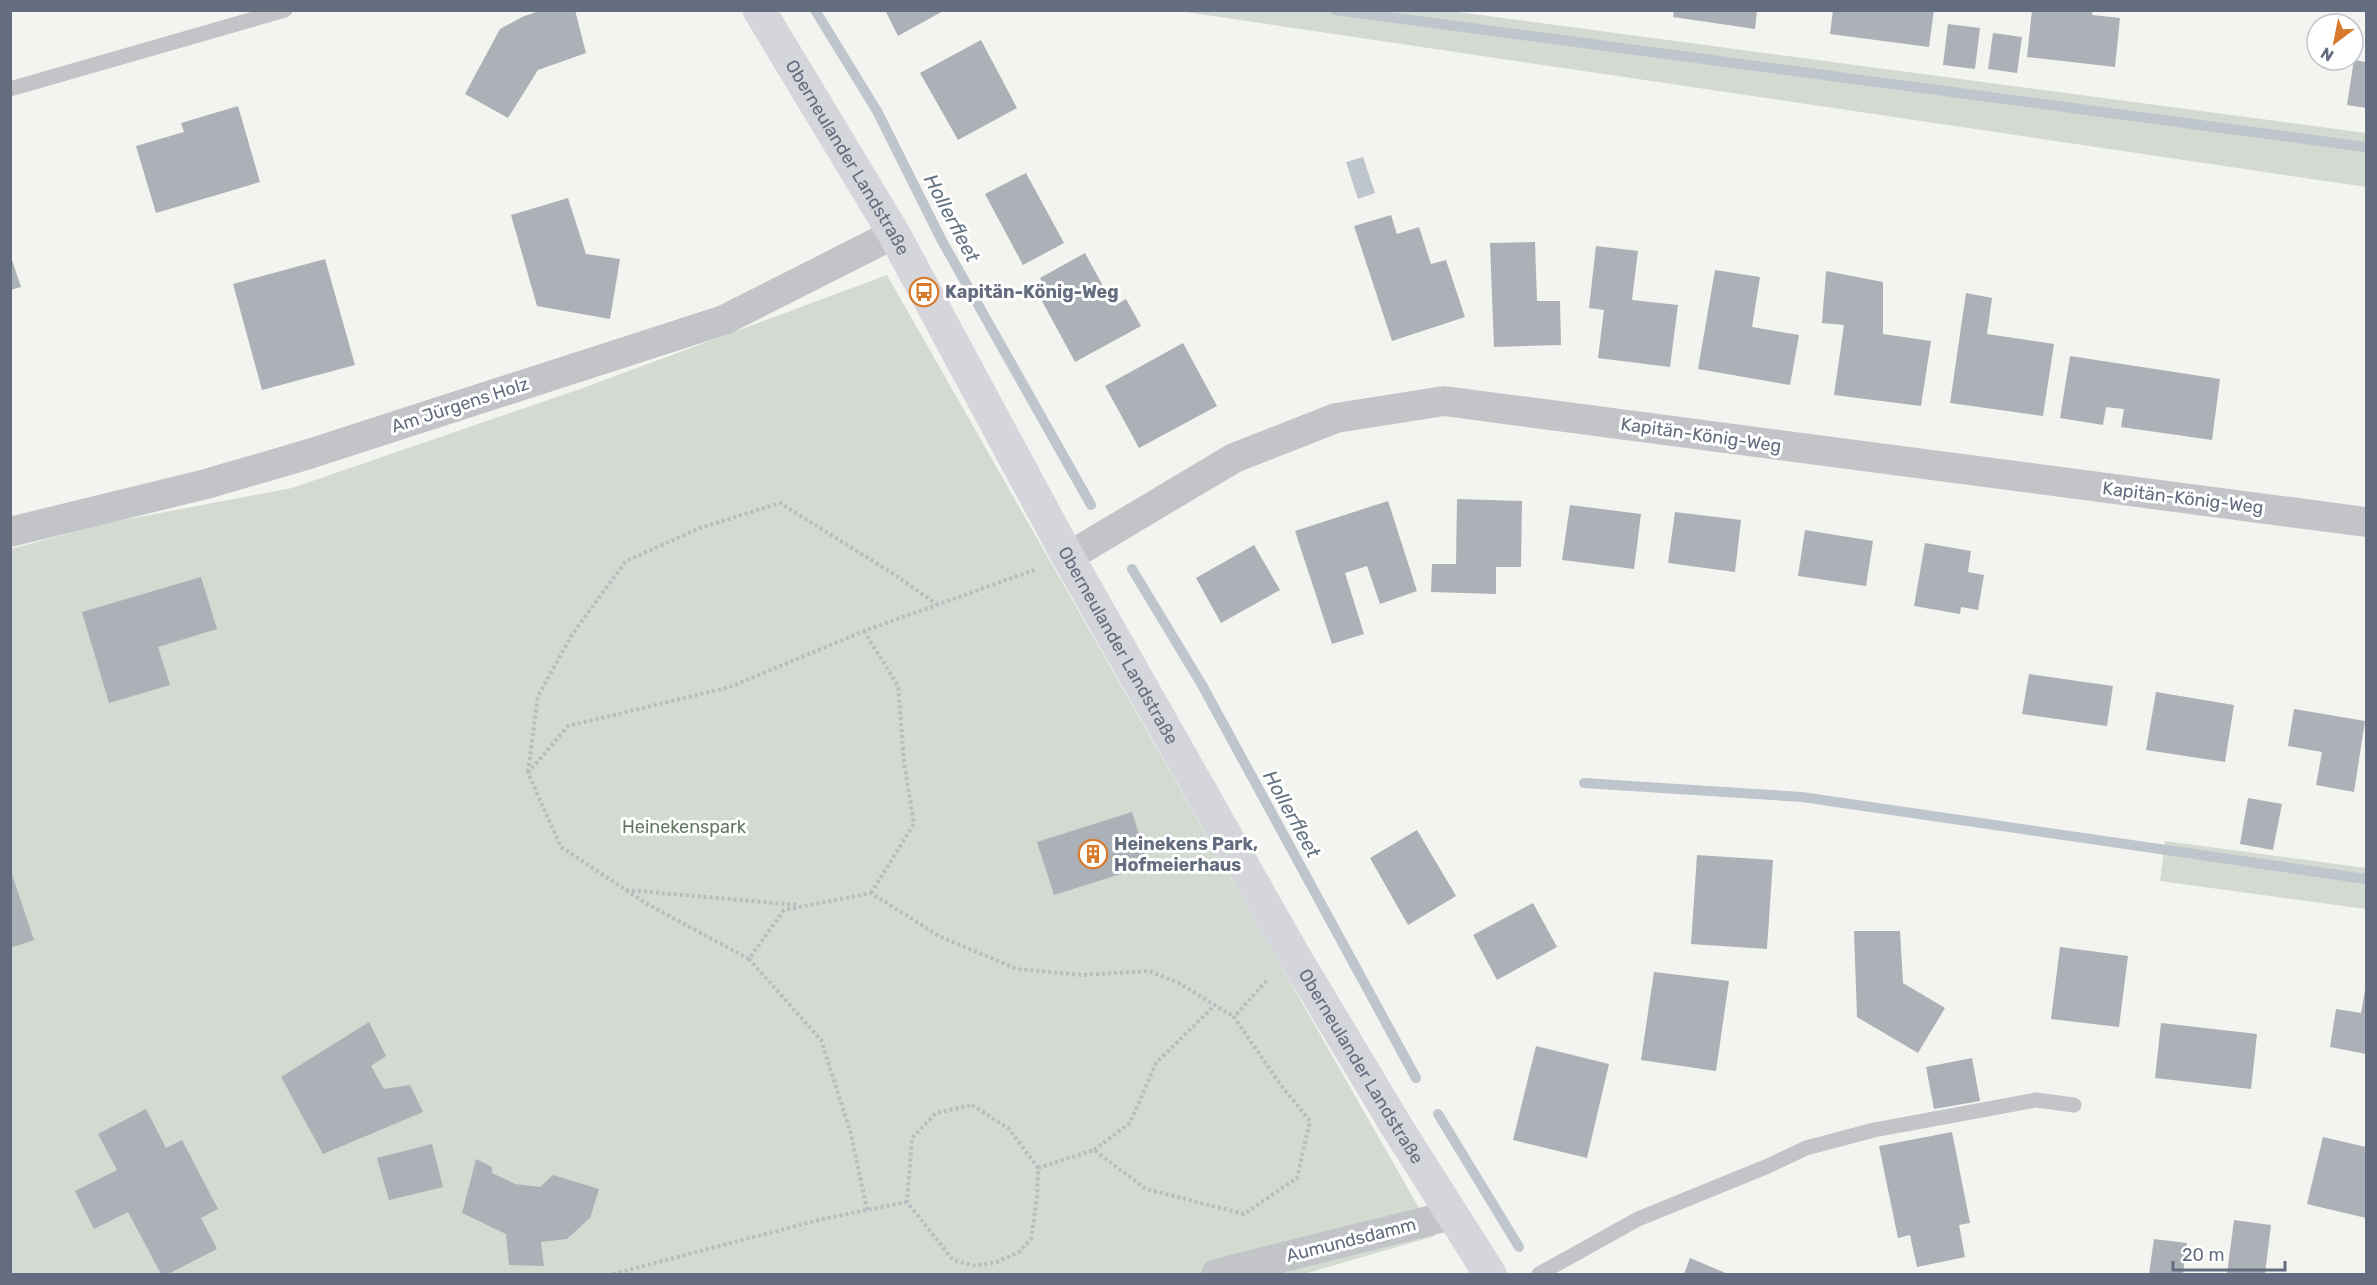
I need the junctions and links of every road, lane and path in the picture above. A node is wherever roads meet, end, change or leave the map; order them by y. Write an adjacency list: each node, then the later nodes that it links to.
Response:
1 (285, 10): 3 (lane)
2 (759, 10): 4 (street, Oberneulander Landstraße)
3 (10, 89)
4 (894, 234): 6 (street, Am Jürgens Holz); 7 (street, Oberneulander Landstraße)
5 (2367, 522): 7 (street, Kapitän-König-Weg)
6 (10, 532)
7 (1068, 557): 8 (path); 14 (street, Oberneulander Landstraße)
8 (938, 605): 9 (path); 10 (path)
9 (864, 631): 10 (path); 12 (path)
10 (528, 773): 11 (path)
11 (625, 890): 13 (path); 15 (path)
12 (871, 893): 13 (path); 16 (path)
13 (805, 906): 15 (path)
14 (1292, 952): 17 (path); 23 (street, Oberneulander Landstraße)
15 (749, 959): 22 (path)
16 (1214, 1006): 17 (path); 19 (path)
17 (1234, 1017): 19 (path)
18 (2074, 1105): 27 (lane)
19 (1094, 1150): 20 (path)
20 (1038, 1168): 21 (path); 21 (path)
21 (907, 1202): 22 (path)
22 (867, 1210): 24 (path)
23 (1452, 1215): 25 (street, Aumundsdamm); 26 (street, Oberneulander Landstraße)
24 (613, 1275)
25 (1216, 1275)
26 (1490, 1275)
27 (1539, 1275)

